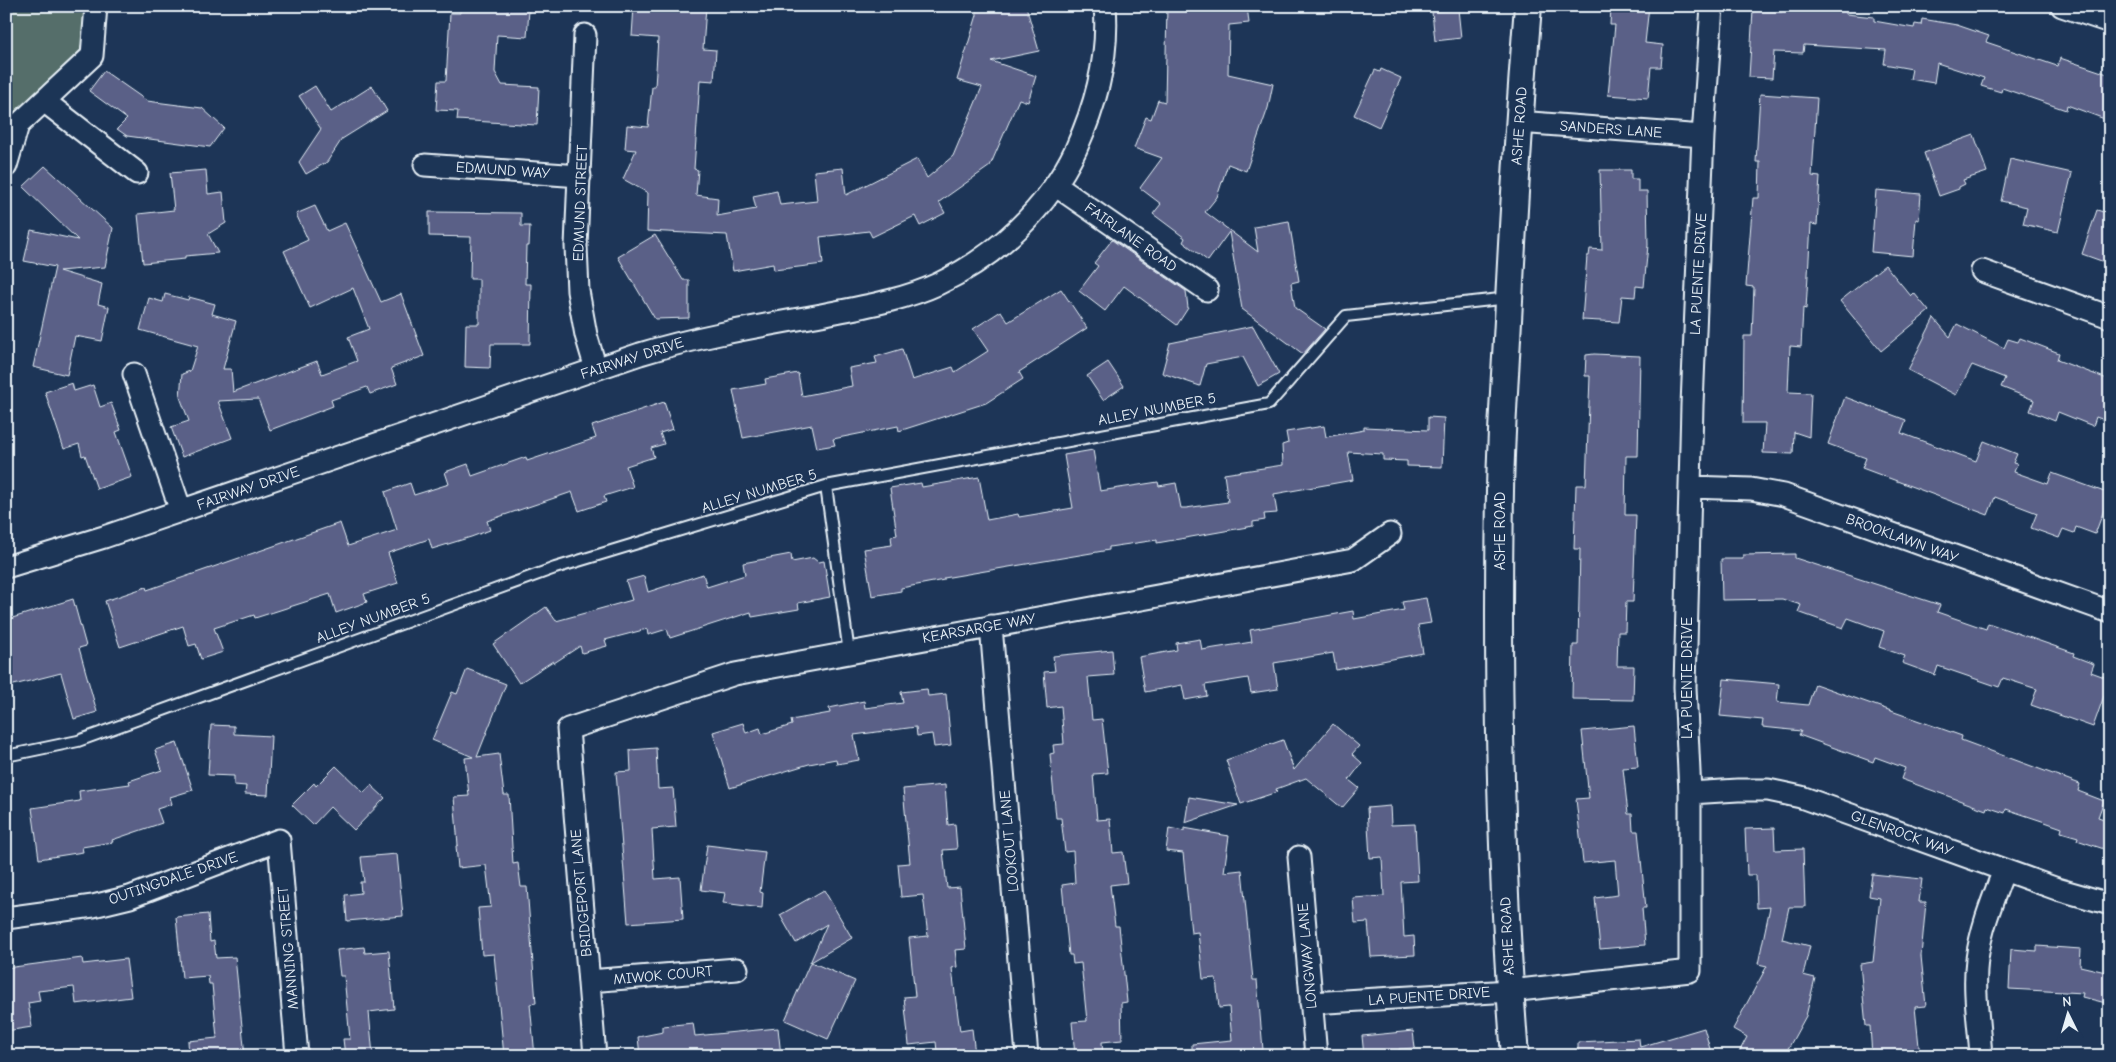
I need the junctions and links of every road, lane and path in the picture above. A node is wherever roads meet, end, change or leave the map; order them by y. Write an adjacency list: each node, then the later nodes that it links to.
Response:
1 (96, 6): 8 (street)
2 (1105, 6): 15 (street, FAIRWAY DRIVE)
3 (1528, 6): 9 (street, ASHE ROAD)
4 (1712, 6): 10 (street, LA PUENTE DRIVE)
5 (2062, 6): 6 (street)
6 (2110, 22)
7 (585, 35): 14 (street, EDMUND STREET)
8 (44, 101): 12 (street); 13 (street)
9 (1518, 122): 10 (street, SANDERS LANE); 18 (street, ASHE ROAD)
10 (1703, 136): 23 (street, LA PUENTE DRIVE)
11 (425, 165): 14 (street, EDMUND WAY)
12 (6, 166)
13 (137, 173)
14 (580, 176): 20 (street, EDMUND STREET)
15 (1055, 185): 17 (street, FAIRLANE ROAD); 20 (street, FAIRWAY DRIVE)
16 (1982, 271): 19 (street)
17 (1207, 290)
18 (1510, 298): 22 (lane, ALLEY NUMBER 5); 40 (street, ASHE ROAD)
19 (2110, 318)
20 (596, 369): 24 (street, FAIRWAY DRIVE)
21 (134, 374): 24 (street)
22 (826, 486): 29 (lane); 31 (lane, ALLEY NUMBER 5)
23 (1690, 487): 27 (street, BROOKLAWN WAY); 32 (street, LA PUENTE DRIVE)
24 (181, 511): 26 (street, FAIRWAY DRIVE)
25 (1390, 534): 28 (street, KEARSARGE WAY)
26 (6, 567)
27 (2110, 612)
28 (991, 626): 29 (street, KEARSARGE WAY); 44 (street, LOOKOUT LANE)
29 (849, 653): 30 (street, KEARSARGE WAY)
30 (568, 729): 39 (street, BRIDGEPORT LANE)
31 (6, 756)
32 (1690, 793): 35 (street, GLENROCK WAY); 40 (street, LA PUENTE DRIVE)
33 (279, 840): 37 (street, OUTINGDALE DRIVE); 42 (street, MANNING STREET)
34 (1299, 857): 41 (street, LONGWAY LANE)
35 (2004, 870): 36 (street, GLENROCK WAY); 47 (street)
36 (2110, 904)
37 (6, 918)
38 (736, 969): 39 (street, MIWOK COURT)
39 (589, 981): 43 (street, BRIDGEPORT LANE)
40 (1510, 991): 41 (street, LA PUENTE DRIVE); 46 (street, ASHE ROAD)
41 (1311, 1003): 45 (street, LONGWAY LANE)
42 (297, 1056)
43 (595, 1056)
44 (1027, 1056)
45 (1316, 1056)
46 (1515, 1056)
47 (1981, 1056)

